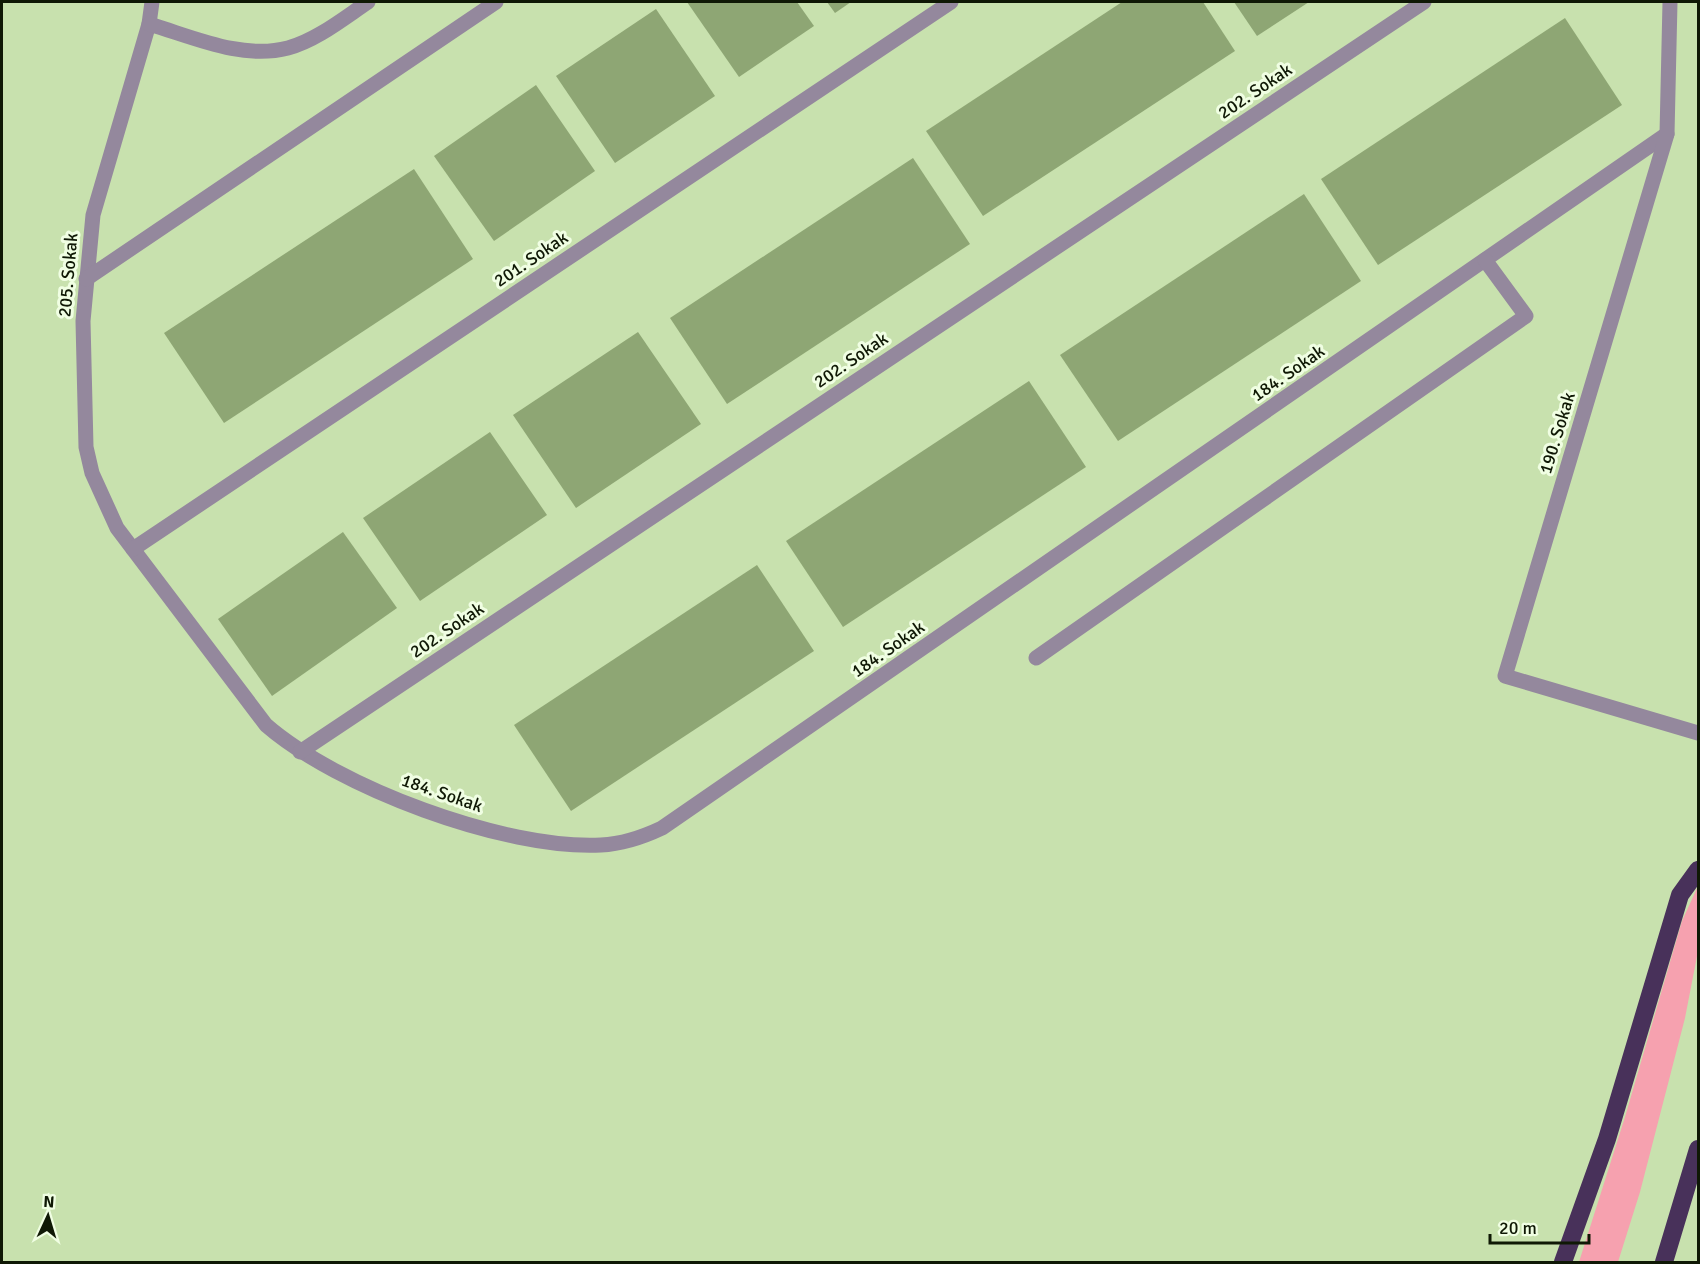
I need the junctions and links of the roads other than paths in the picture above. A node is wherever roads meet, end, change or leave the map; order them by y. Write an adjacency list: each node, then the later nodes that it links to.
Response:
1 (152, 2): 7 (street, 205. Sokak)
2 (368, 2): 7 (street)
3 (496, 2): 10 (street)
4 (951, 2): 11 (street, 201. Sokak)
5 (1424, 2): 14 (street, 202. Sokak)
6 (1670, 2): 8 (street, 190. Sokak)
7 (149, 24): 10 (street, 205. Sokak)
8 (1667, 134): 9 (street, 184. Sokak); 13 (street, 190. Sokak)
9 (1485, 260): 12 (street); 14 (street, 184. Sokak)
10 (86, 279): 11 (street, 205. Sokak)
11 (133, 549): 14 (street, 184. Sokak)
12 (1036, 658)
13 (1698, 734)
14 (300, 752)
15 (1698, 870): 17 (highway)
16 (1698, 1149): 18 (highway)
17 (1563, 1263)
18 (1664, 1263)

